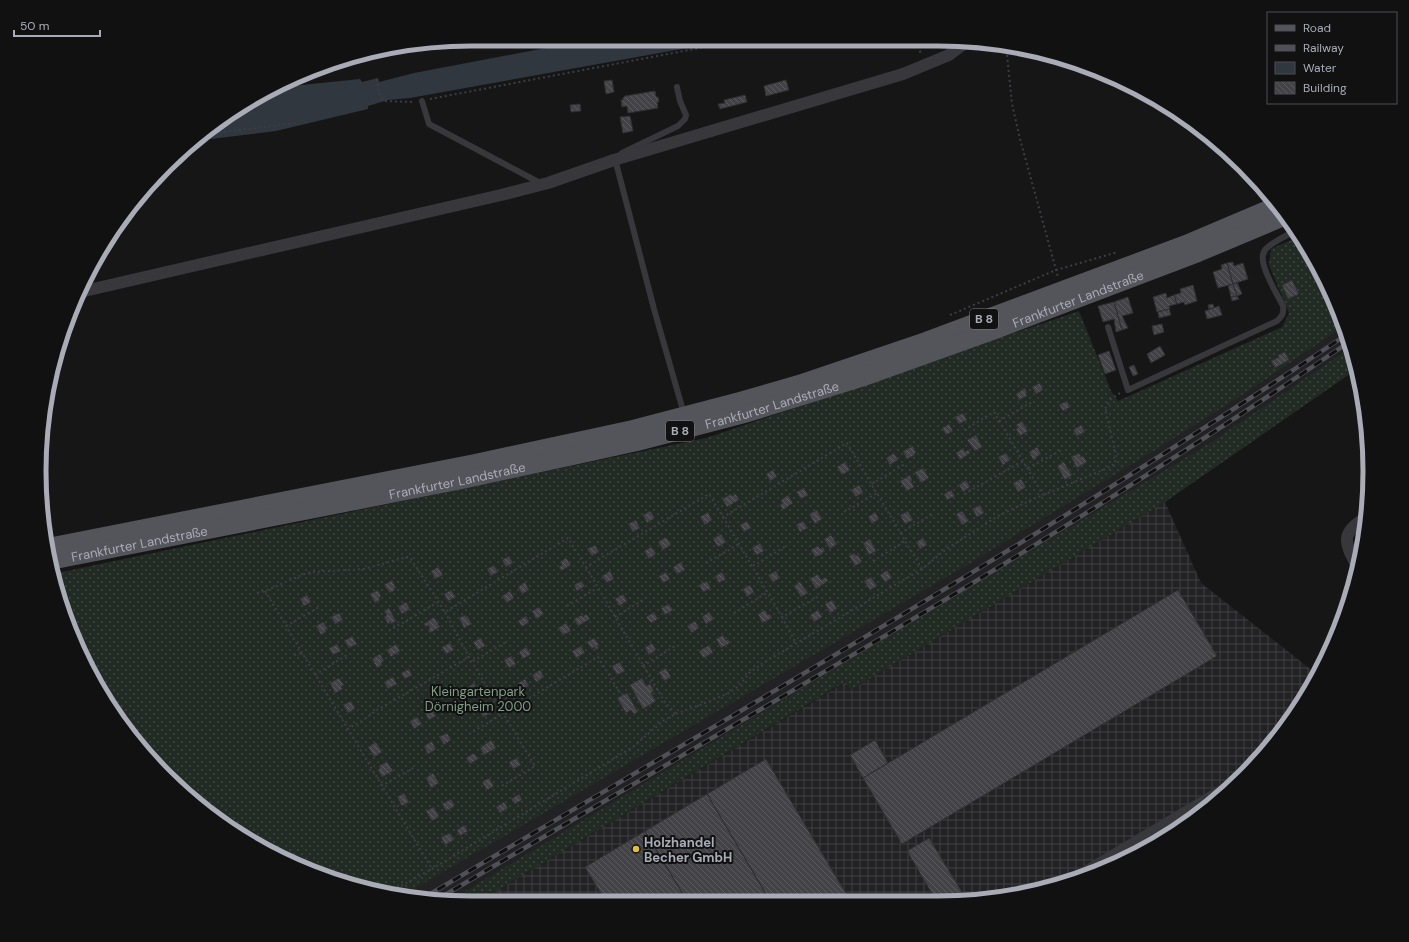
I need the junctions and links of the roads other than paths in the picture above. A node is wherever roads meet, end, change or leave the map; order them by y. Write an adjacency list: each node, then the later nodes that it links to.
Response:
1 (960, 47): 4 (street)
2 (677, 87): 4 (lane)
3 (422, 101): 5 (lane)
4 (614, 160): 5 (street); 11 (lane)
5 (543, 184): 9 (street)
6 (1272, 208): 11 (main road, Frankfurter Landstraße / B 8)
7 (1280, 219): 14 (main road, Frankfurter Landstraße / B 8)
8 (1290, 234): 10 (lane)
9 (86, 291)
10 (1108, 327)
11 (685, 415): 13 (main road, Frankfurter Landstraße / B 8)
12 (1359, 522): 15 (street)
13 (53, 546)
14 (55, 560)
15 (1354, 560)
16 (1208, 799): 17 (street)
17 (1097, 866)

